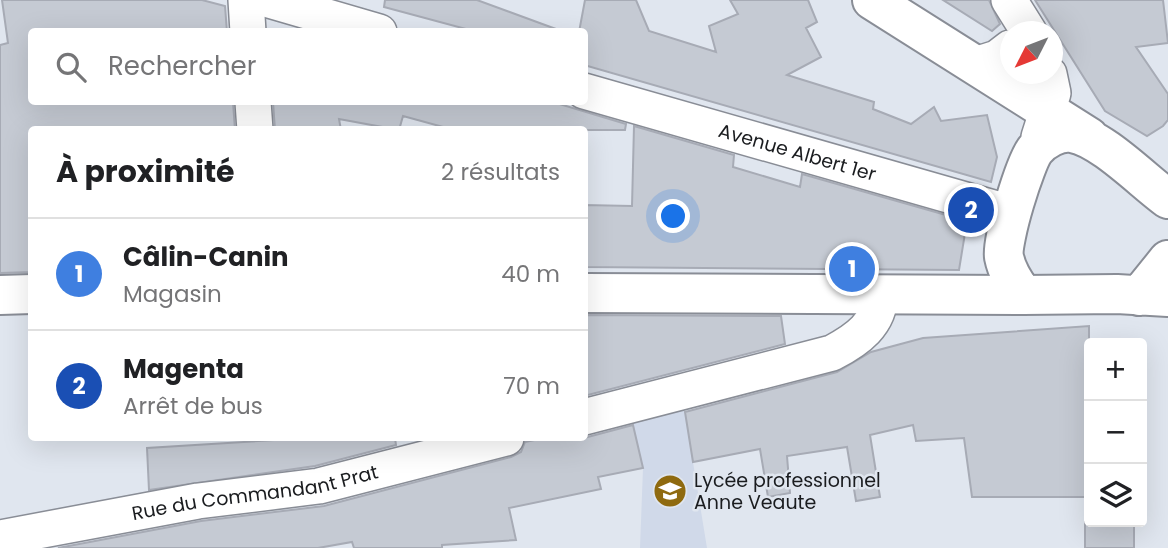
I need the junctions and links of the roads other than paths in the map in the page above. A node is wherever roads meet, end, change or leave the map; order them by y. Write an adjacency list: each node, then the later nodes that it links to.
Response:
1 (246, 0): 6 (street)
2 (269, 0): 7 (street)
3 (872, 0): 9 (main road)
4 (1009, 0): 5 (street)
5 (1017, 21)
6 (248, 28)
7 (365, 28)
8 (1000, 55): 9 (street)
9 (975, 65): 13 (main road)
10 (1051, 84): 13 (street)
11 (588, 92): 18 (street, Avenue Albert 1er)
12 (253, 105): 14 (street)
13 (1048, 112): 15 (main road); 16 (street)
14 (255, 126)
15 (1094, 140): 16 (main road); 17 (main road)
16 (1033, 152): 18 (main road)
17 (1168, 200)
18 (1012, 213): 24 (main road)
19 (1168, 260): 25 (main road)
20 (588, 293): 23 (main road)
21 (28, 294): 22 (main road)
22 (0, 295)
23 (880, 295): 24 (main road); 26 (street)
24 (1023, 295): 25 (main road)
25 (1153, 296)
26 (588, 416)
27 (494, 441): 28 (street, Rue du Commandant Prat)
28 (0, 538)

